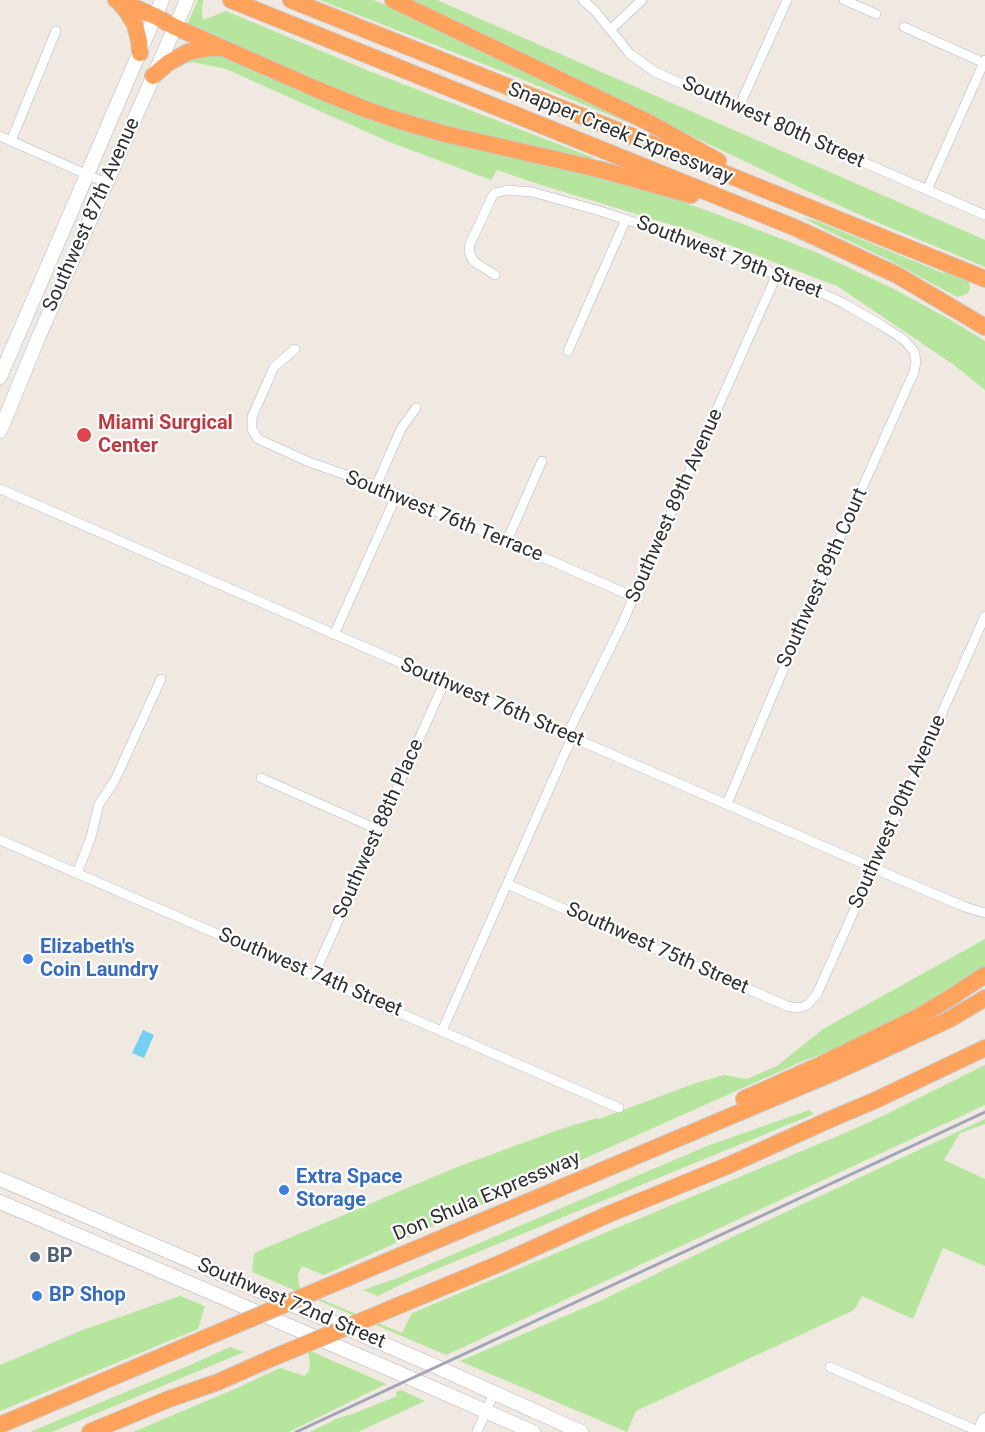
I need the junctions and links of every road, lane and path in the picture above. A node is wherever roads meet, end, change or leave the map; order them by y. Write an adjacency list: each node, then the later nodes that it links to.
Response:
1 (116, 0): 12 (highway); 18 (highway)
2 (162, 0): 12 (main road, Southwest 87th Avenue)
3 (186, 0): 13 (main road, Southwest 87th Avenue)
4 (231, 0): 30 (highway, Snapper Creek Expressway)
5 (291, 0): 27 (highway, Snapper Creek Expressway)
6 (393, 0): 27 (highway)
7 (583, 0): 15 (street, Southwest 80th Street)
8 (642, 0): 15 (street)
9 (787, 0): 21 (street)
10 (844, 0): 11 (street)
11 (876, 15)
12 (155, 16): 13 (highway); 18 (main road, Southwest 87th Avenue)
13 (175, 27): 17 (highway); 20 (main road, Southwest 87th Avenue)
14 (904, 27): 19 (street)
15 (610, 30): 21 (street, Southwest 80th Street)
16 (56, 31): 23 (street)
17 (224, 49): 20 (highway); 30 (highway)
18 (140, 53): 24 (main road, Southwest 87th Avenue)
19 (984, 61): 26 (street)
20 (153, 76): 25 (main road, Southwest 87th Avenue)
21 (738, 109): 26 (street, Southwest 80th Street)
22 (0, 136): 23 (street)
23 (11, 141): 24 (street)
24 (87, 176): 25 (street); 34 (main road, Southwest 87th Avenue)
25 (106, 183): 36 (main road, Southwest 87th Avenue)
26 (927, 190): 28 (street, Southwest 80th Street)
27 (776, 194): 33 (highway, Snapper Creek Expressway)
28 (985, 215)
29 (626, 219): 31 (street, Southwest 79th Street); 32 (street, Southwest 79th Street); 38 (street)
30 (776, 219): 35 (highway, Snapper Creek Expressway)
31 (777, 274): 39 (street, Southwest 79th Street); 48 (street, Southwest 89th Avenue)
32 (495, 275)
33 (985, 279)
34 (21, 327): 36 (main road); 40 (main road, Southwest 87th Avenue)
35 (985, 327)
36 (39, 336): 42 (main road, Southwest 87th Avenue)
37 (295, 349): 44 (street, Southwest 76th Terrace)
38 (568, 351)
39 (914, 351): 55 (street, Southwest 89th Court)
40 (0, 377)
41 (416, 408): 44 (street)
42 (0, 431)
43 (542, 461): 47 (street)
44 (376, 486): 46 (street, Southwest 76th Terrace)
45 (0, 489): 50 (street, Southwest 76th Street)
46 (397, 494): 47 (street, Southwest 76th Terrace); 50 (street)
47 (507, 541): 48 (street, Southwest 76th Terrace)
48 (634, 597): 53 (street, Southwest 89th Avenue)
49 (985, 616): 58 (street, Southwest 90th Avenue)
50 (334, 635): 52 (street, Southwest 76th Street)
51 (160, 679): 59 (street)
52 (444, 683): 53 (street, Southwest 76th Street); 56 (street, Southwest 88th Place)
53 (569, 736): 55 (street, Southwest 76th Street); 60 (street, Southwest 89th Avenue)
54 (261, 778): 56 (street)
55 (727, 804): 58 (street, Southwest 76th Street)
56 (379, 830): 62 (street, Southwest 88th Place)
57 (0, 840): 59 (street, Southwest 74th Street)
58 (873, 868): 61 (street, Southwest 76th Street); 65 (street, Southwest 90th Avenue)
59 (77, 873): 62 (street, Southwest 74th Street)
60 (507, 884): 65 (street, Southwest 75th Street); 66 (street, Southwest 89th Avenue)
61 (985, 913)
62 (314, 975): 66 (street, Southwest 74th Street)
63 (985, 975): 69 (highway)
64 (985, 998): 69 (highway, Don Shula Expressway)
65 (807, 1005)
66 (442, 1031): 68 (street, Southwest 74th Street)
67 (985, 1048): 79 (highway, bridge)
68 (619, 1108)
69 (683, 1137): 78 (highway, Don Shula Expressway, bridge)
70 (0, 1179): 72 (main road, Southwest 72nd Street)
71 (0, 1202): 73 (main road, Southwest 72nd Street)
72 (158, 1246): 73 (main road); 75 (main road, Southwest 72nd Street)
73 (148, 1265): 76 (main road, Southwest 72nd Street)
74 (830, 1366): 83 (street)
75 (494, 1393): 76 (street); 82 (main road, Southwest 72nd Street)
76 (486, 1412): 80 (street); 81 (main road, Southwest 72nd Street)
77 (985, 1420): 83 (main road)
78 (0, 1425)
79 (90, 1432)
80 (477, 1432)
81 (532, 1432)
82 (581, 1432)
83 (980, 1432)

